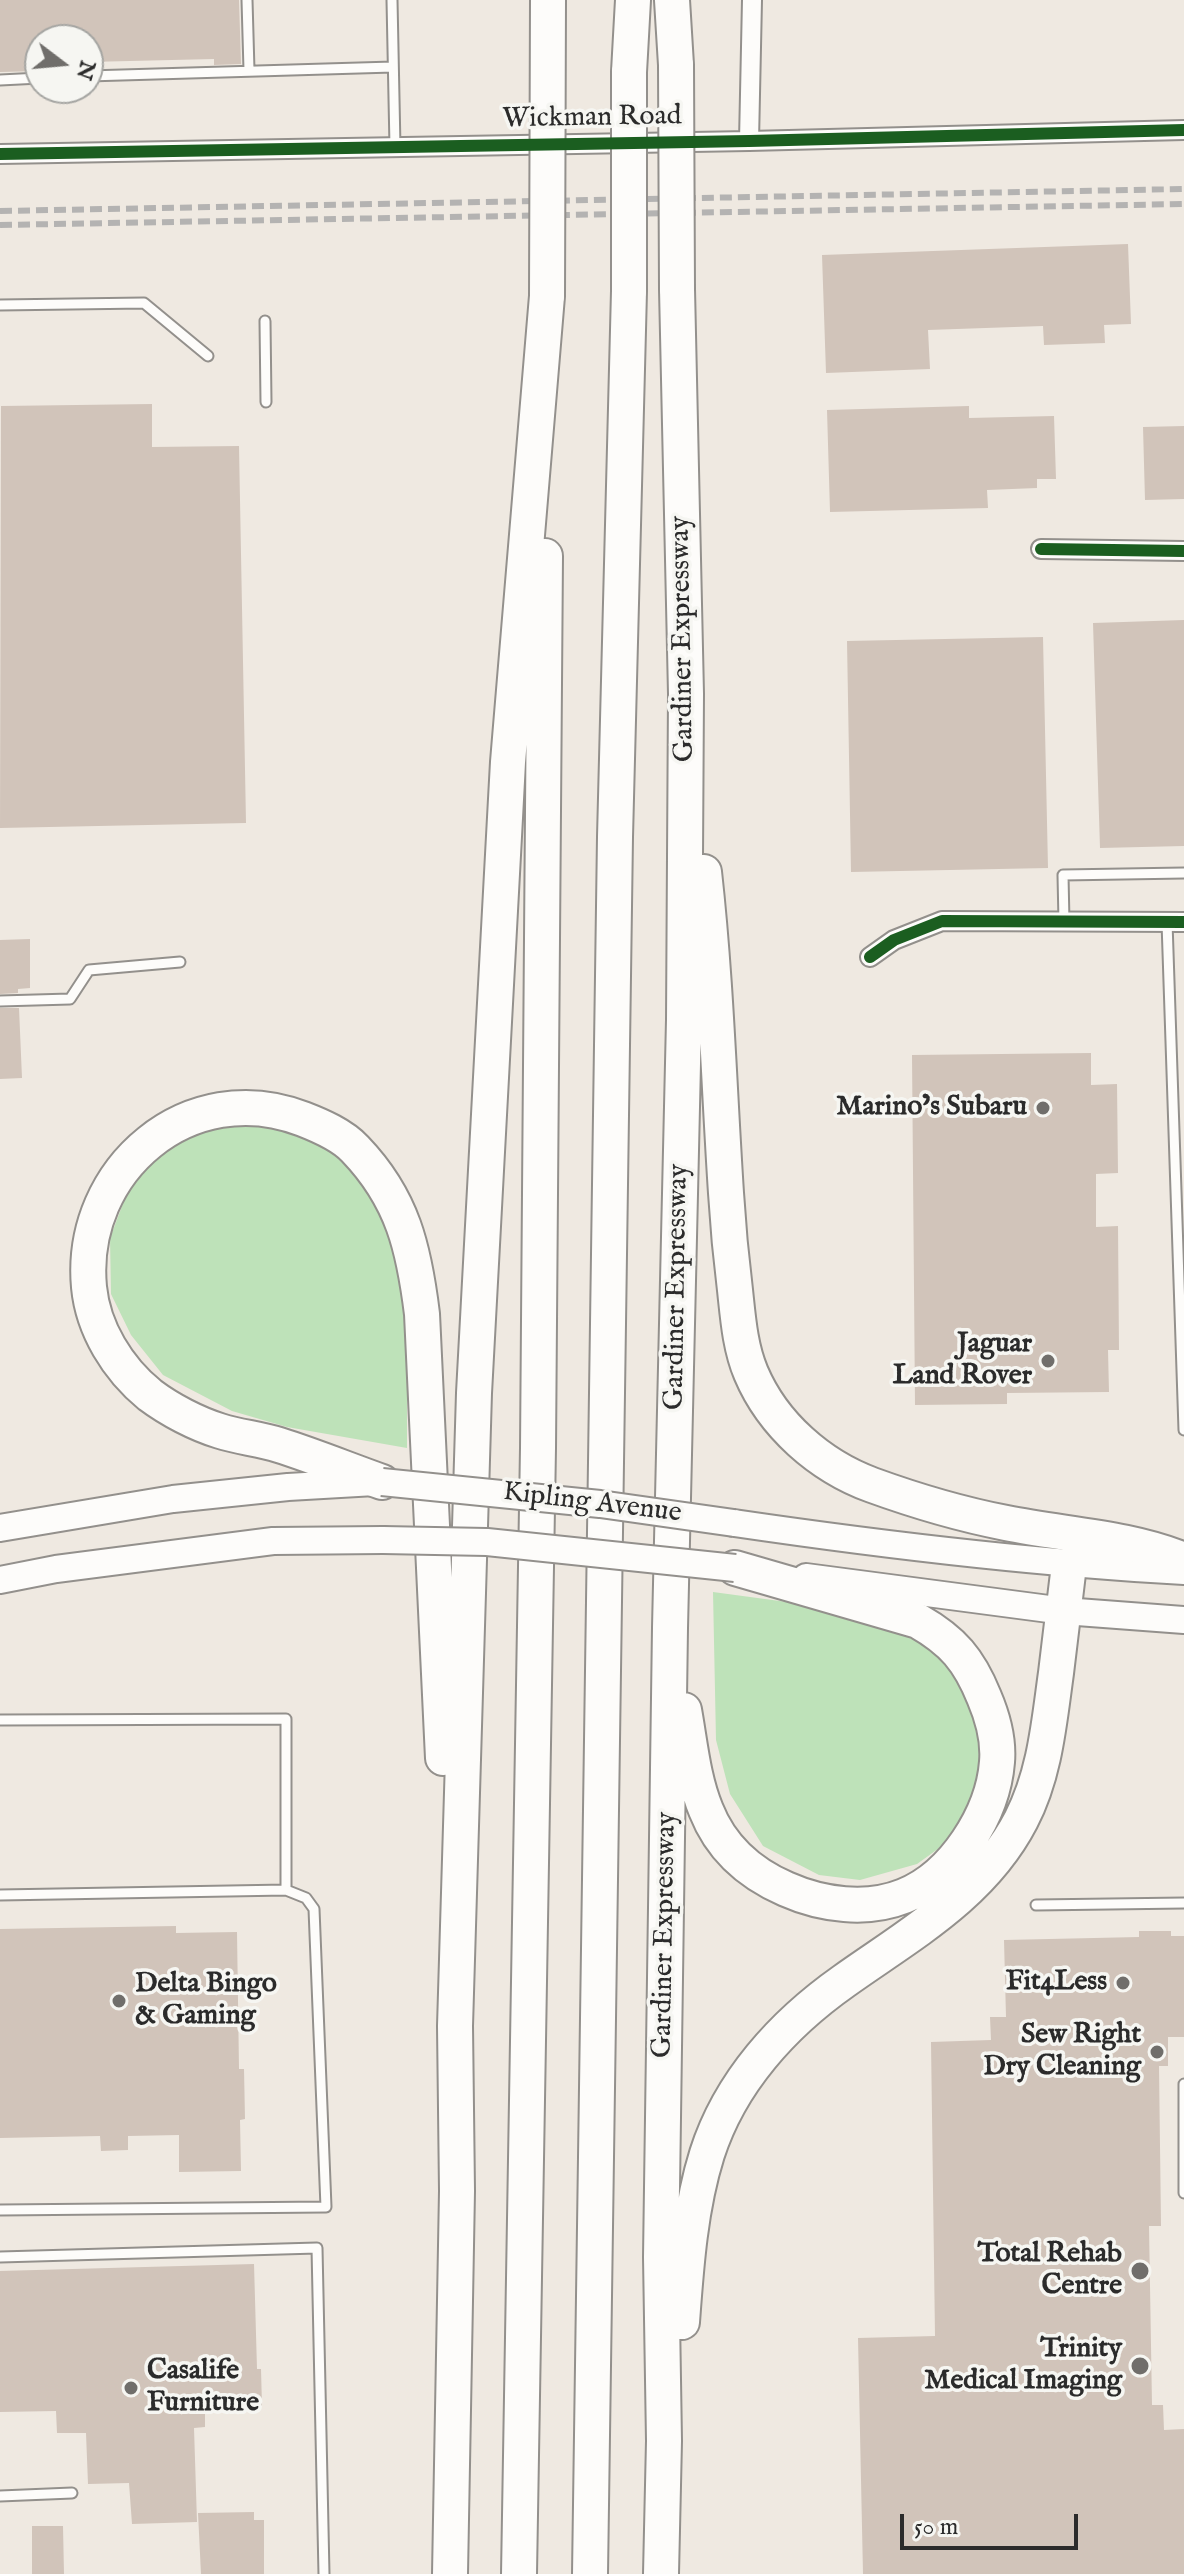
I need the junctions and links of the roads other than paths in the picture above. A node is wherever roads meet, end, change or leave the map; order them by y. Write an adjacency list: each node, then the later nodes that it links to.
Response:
1 (247, 0): 8 (lane)
2 (392, 0): 7 (lane)
3 (548, 0): 16 (highway, bridge)
4 (633, 0): 57 (highway, Gardiner Expressway, bridge)
5 (672, 0): 23 (highway, Gardiner Expressway, bridge)
6 (752, 0): 13 (street)
7 (393, 67): 8 (lane); 14 (lane)
8 (249, 70): 9 (lane)
9 (104, 75)
10 (24, 79): 11 (lane)
11 (0, 80)
12 (1184, 130): 13 (street, Wickman Road)
13 (749, 141): 14 (street, Wickman Road)
14 (395, 147): 15 (street, Wickman Road)
15 (0, 154)
16 (547, 296): 46 (highway); 56 (highway)
17 (0, 305): 19 (lane)
18 (265, 321): 20 (lane)
19 (208, 356)
20 (266, 402)
21 (1041, 549): 22 (street)
22 (1184, 551)
23 (686, 694): 33 (highway); 40 (highway, Gardiner Expressway)
24 (1184, 873): 25 (lane)
25 (1064, 922): 26 (street); 27 (street)
26 (1175, 922): 30 (lane)
27 (870, 957)
28 (180, 962): 29 (lane)
29 (0, 1001)
30 (1184, 1430)
31 (382, 1482): 32 (main road, Kipling Avenue); 34 (main road, Kipling Avenue, bridge); 46 (highway)
32 (0, 1528)
33 (1184, 1560)
34 (1069, 1565): 36 (main road, Kipling Avenue); 38 (highway)
35 (735, 1568): 37 (main road, Kipling Avenue, bridge); 38 (main road, Kipling Avenue); 40 (highway)
36 (1184, 1571)
37 (0, 1580)
38 (1064, 1611): 39 (main road, Kipling Avenue); 51 (highway)
39 (1184, 1620)
40 (670, 1628): 51 (highway, Gardiner Expressway)
41 (0, 1720): 42 (lane)
42 (286, 1890): 43 (lane); 49 (lane)
43 (0, 1895)
44 (1184, 1903): 45 (lane)
45 (1036, 1905)
46 (455, 2026): 55 (highway)
47 (1184, 2084): 48 (lane)
48 (1184, 2193)
49 (0, 2210)
50 (0, 2257): 54 (lane)
51 (664, 2441): 58 (highway, Gardiner Expressway)
52 (72, 2493): 53 (lane)
53 (0, 2496)
54 (324, 2574)
55 (450, 2574)
56 (519, 2574)
57 (590, 2574)
58 (661, 2574)

